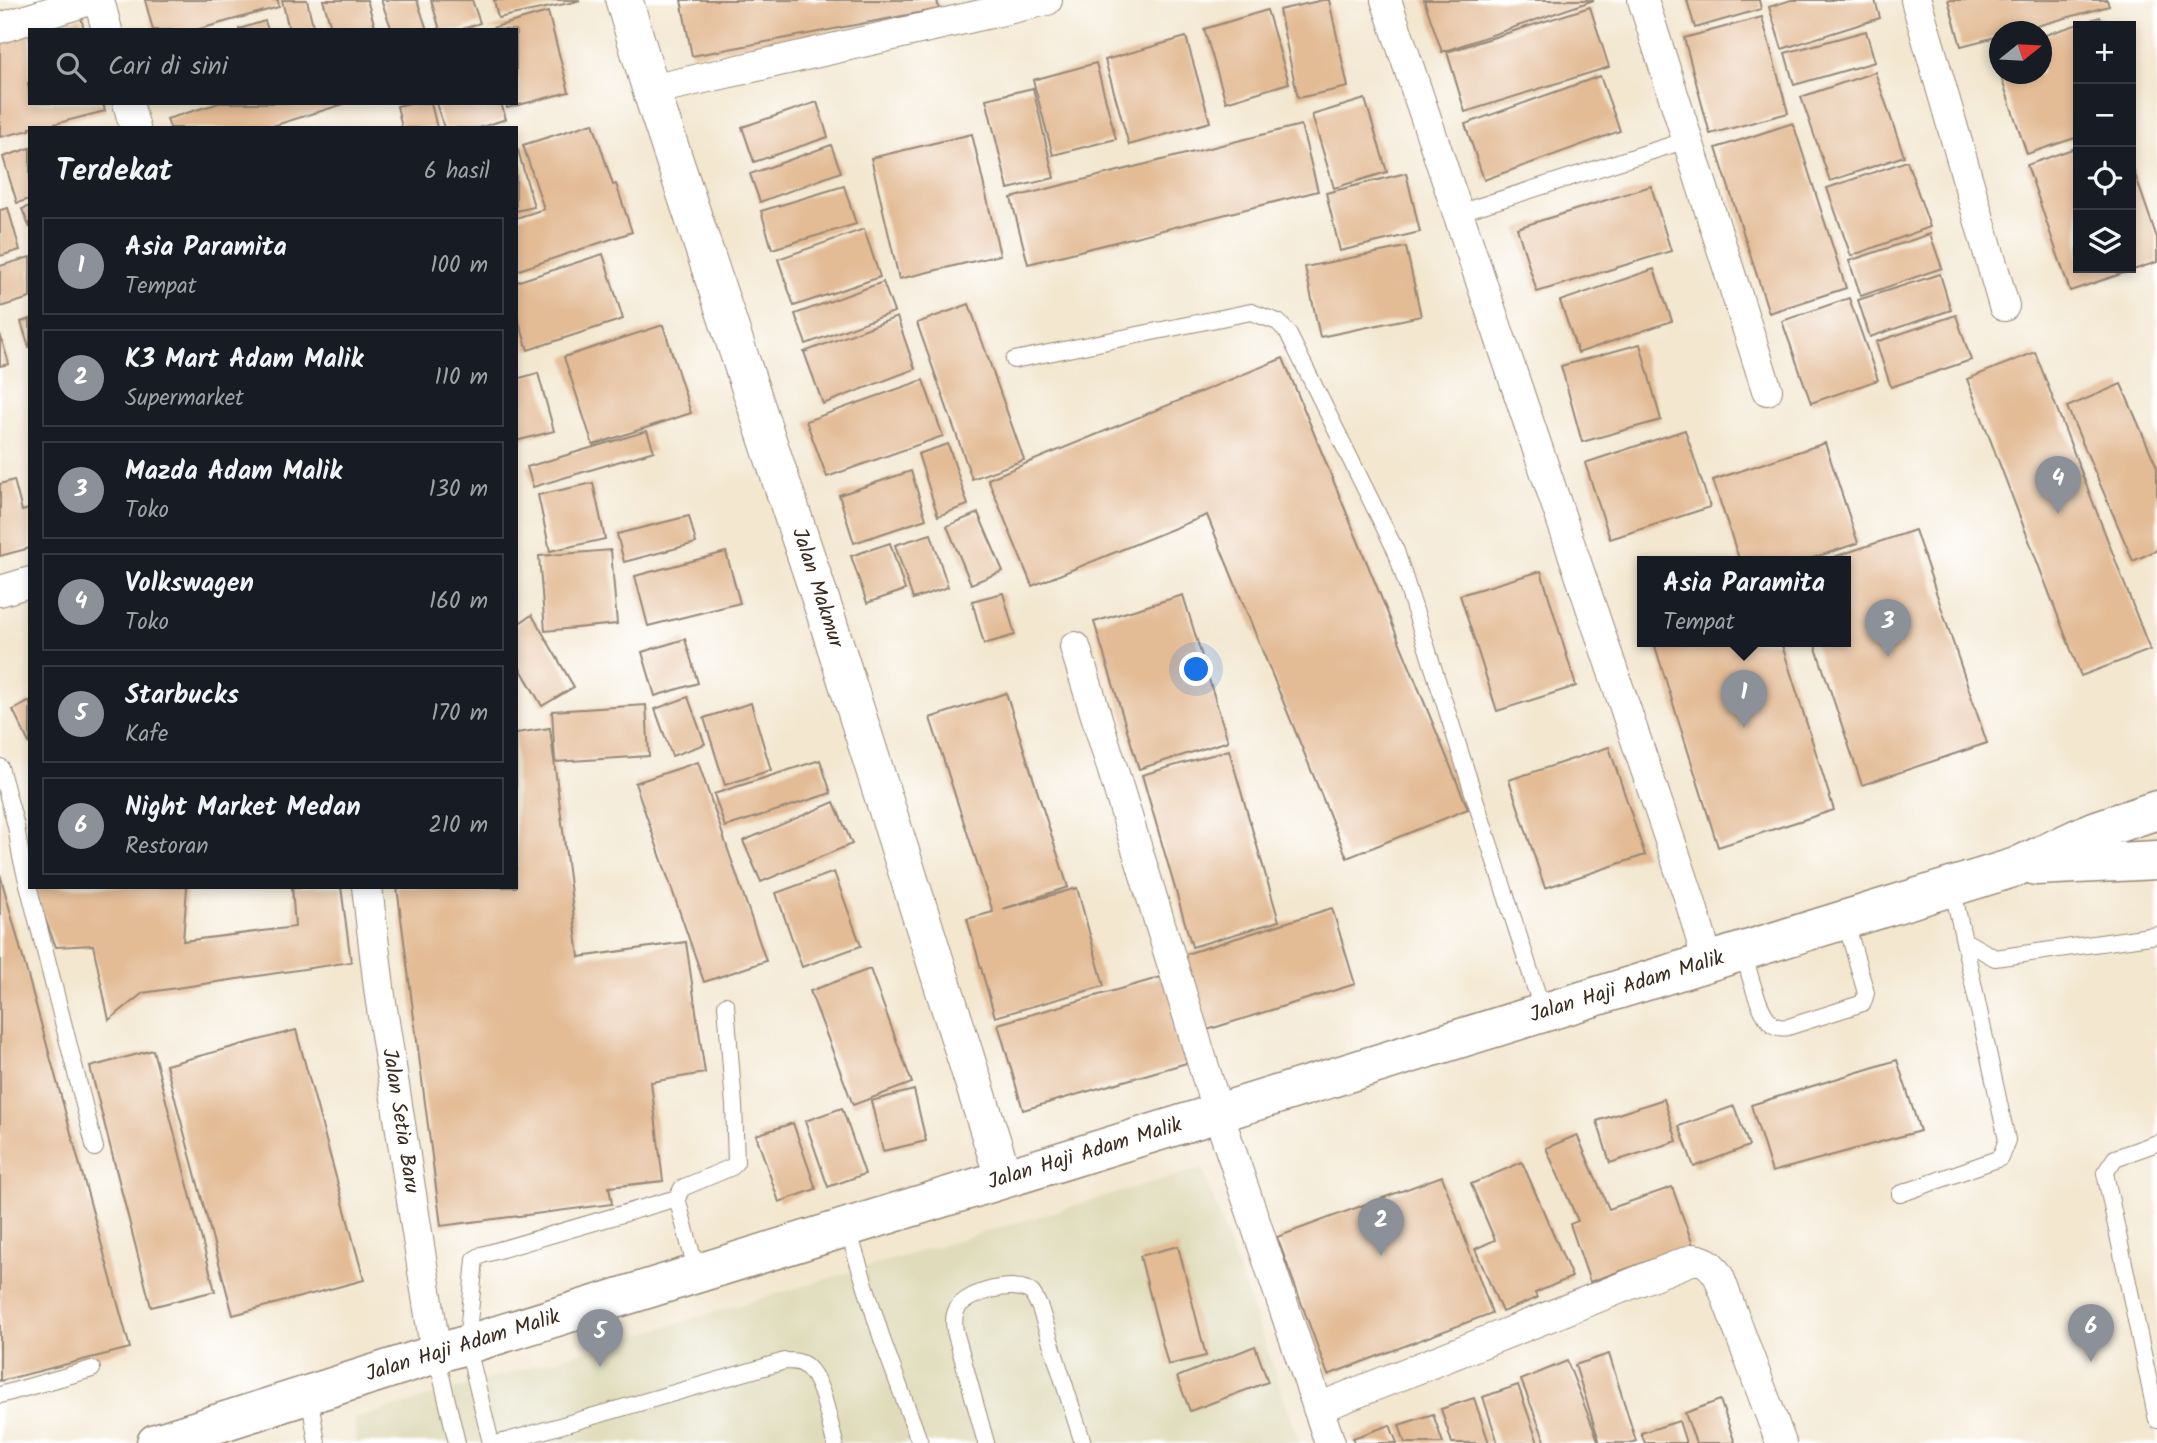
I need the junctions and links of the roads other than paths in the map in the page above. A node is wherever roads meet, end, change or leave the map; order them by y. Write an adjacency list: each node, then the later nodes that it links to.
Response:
1 (90, 0): 8 (street)
2 (99, 0): 9 (street)
3 (624, 0): 10 (street, Jalan Makmur)
4 (1047, 0): 10 (street)
5 (1386, 0): 14 (street)
6 (1643, 0): 13 (street)
7 (1916, 0): 15 (street)
8 (0, 28)
9 (106, 28)
10 (651, 90): 38 (street, Jalan Makmur)
11 (129, 105): 12 (street)
12 (134, 126)
13 (1687, 140): 14 (lane); 17 (street)
14 (1458, 213): 32 (street)
15 (2004, 306)
16 (1014, 360): 34 (lane)
17 (1767, 390)
18 (28, 583): 19 (street)
19 (0, 591)
20 (1075, 647): 35 (street)
21 (0, 767): 25 (lane)
22 (2157, 810): 24 (main road, Jalan Haji Adam Malik)
23 (2157, 860): 24 (main road, Jalan Haji Adam Malik)
24 (2016, 867): 26 (main road, Jalan Haji Adam Malik)
25 (28, 886)
26 (1952, 886): 29 (main road, Jalan Haji Adam Malik); 31 (lane)
27 (29, 889): 37 (lane)
28 (367, 889): 43 (street, Jalan Setia Baru)
29 (1846, 919): 32 (main road, Jalan Haji Adam Malik); 32 (lane)
30 (2157, 934): 31 (lane)
31 (1965, 941): 39 (lane)
32 (1725, 956): 34 (main road, Jalan Haji Adam Malik)
33 (726, 1005): 40 (lane)
34 (1542, 1012): 35 (main road, Jalan Haji Adam Malik)
35 (1219, 1113): 38 (main road, Jalan Haji Adam Malik); 47 (street)
36 (2157, 1143): 48 (lane)
37 (95, 1148)
38 (1004, 1179): 41 (main road, Jalan Haji Adam Malik)
39 (1900, 1194)
40 (677, 1198): 42 (lane); 43 (lane)
41 (847, 1227): 42 (main road, Jalan Haji Adam Malik); 55 (lane)
42 (697, 1273): 43 (main road, Jalan Haji Adam Malik)
43 (452, 1349): 45 (main road, Jalan Haji Adam Malik); 51 (lane); 52 (lane)
44 (92, 1369): 46 (lane)
45 (309, 1394): 49 (main road, Jalan Haji Adam Malik); 50 (lane)
46 (0, 1395)
47 (1318, 1408): 58 (street); 59 (street)
48 (2157, 1420)
49 (156, 1443)
50 (317, 1443)
51 (457, 1443)
52 (491, 1443)
53 (500, 1443): 54 (lane)
54 (835, 1443)
55 (920, 1443)
56 (986, 1443): 57 (lane)
57 (1083, 1443)
58 (1330, 1443)
59 (1781, 1443)

